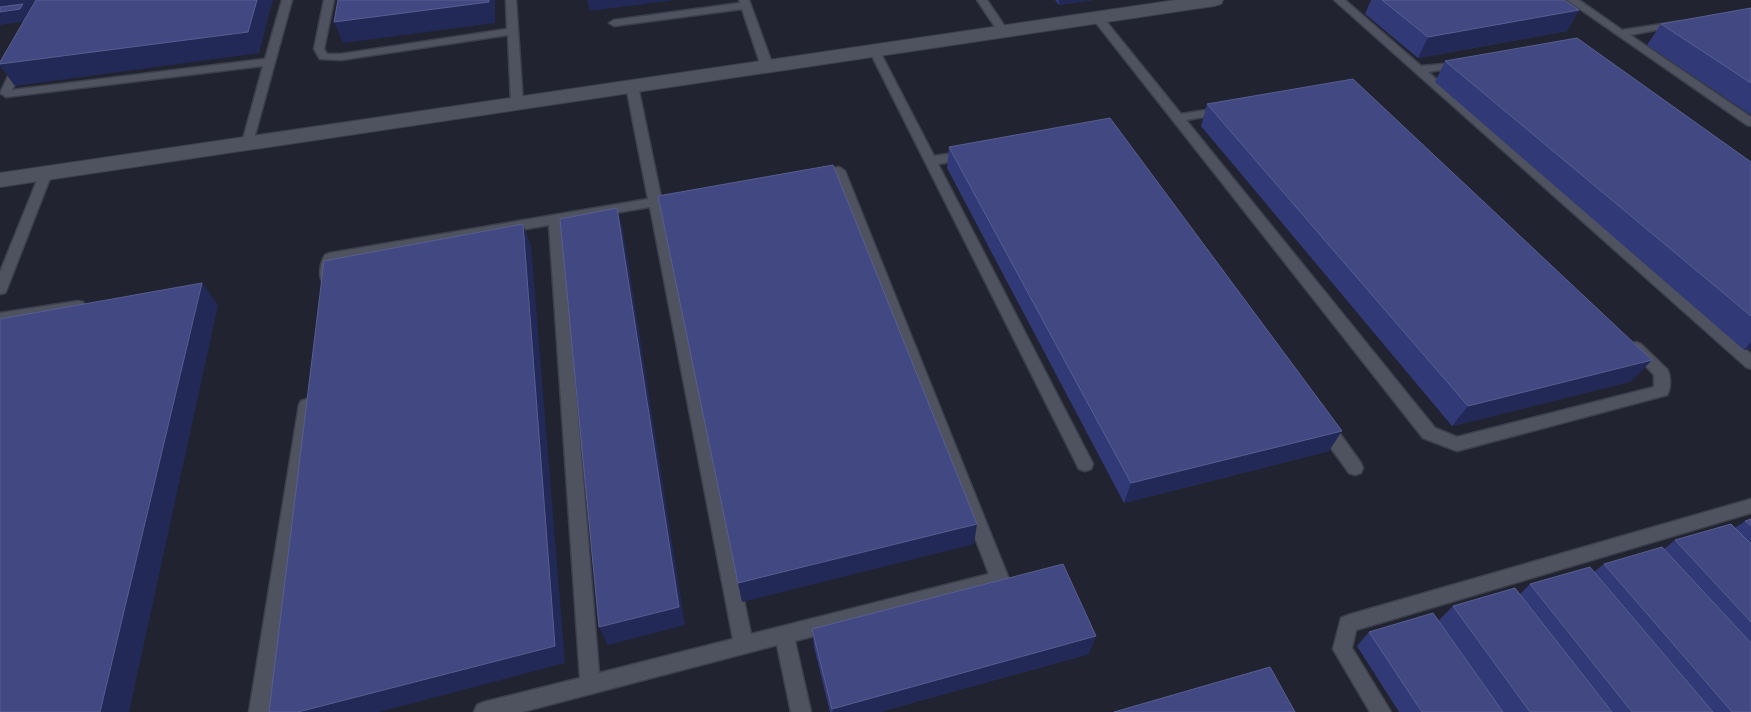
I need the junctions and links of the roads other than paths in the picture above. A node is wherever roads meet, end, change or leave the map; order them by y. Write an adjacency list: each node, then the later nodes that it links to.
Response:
1 (286, 0): 17 (lane)
2 (329, 0): 12 (lane)
3 (511, 0): 12 (lane)
4 (982, 0): 13 (lane)
5 (1214, 0): 9 (street)
6 (1338, 0): 20 (lane)
7 (1572, 0): 14 (lane)
8 (745, 2): 11 (lane); 19 (lane)
9 (1097, 17): 13 (street); 24 (lane)
10 (1686, 22): 14 (lane)
11 (614, 23)
12 (513, 31): 22 (lane)
13 (1003, 31): 16 (street)
14 (1621, 34): 25 (lane)
15 (28, 50): 17 (lane)
16 (874, 50): 19 (street); 28 (lane)
17 (270, 62): 26 (lane)
18 (1475, 62): 20 (lane)
19 (767, 66): 21 (street)
20 (1419, 70): 40 (lane)
21 (632, 86): 22 (street); 33 (lane)
22 (517, 103): 26 (street)
23 (1236, 109): 24 (lane)
24 (1179, 118): 39 (lane)
25 (1751, 122)
26 (248, 143): 29 (street)
27 (977, 153): 28 (lane)
28 (930, 161): 43 (lane)
29 (46, 173): 31 (street); 35 (lane)
30 (800, 178): 48 (lane)
31 (0, 180)
32 (694, 196): 33 (lane)
33 (655, 202): 34 (lane); 49 (lane)
34 (556, 219): 36 (lane); 50 (lane)
35 (0, 289)
36 (324, 297)
37 (88, 304): 38 (lane)
38 (0, 318)
39 (1626, 339)
40 (1751, 363)
41 (310, 386): 51 (lane)
42 (1314, 412): 44 (lane)
43 (1085, 464)
44 (1355, 468)
45 (1751, 506): 46 (lane)
46 (1696, 522): 47 (lane); 54 (lane)
47 (1710, 536)
48 (784, 635): 49 (lane); 53 (lane)
49 (744, 645): 50 (lane)
50 (590, 685): 52 (lane)
51 (259, 712)
52 (484, 712)
53 (801, 712)
54 (1381, 712)

